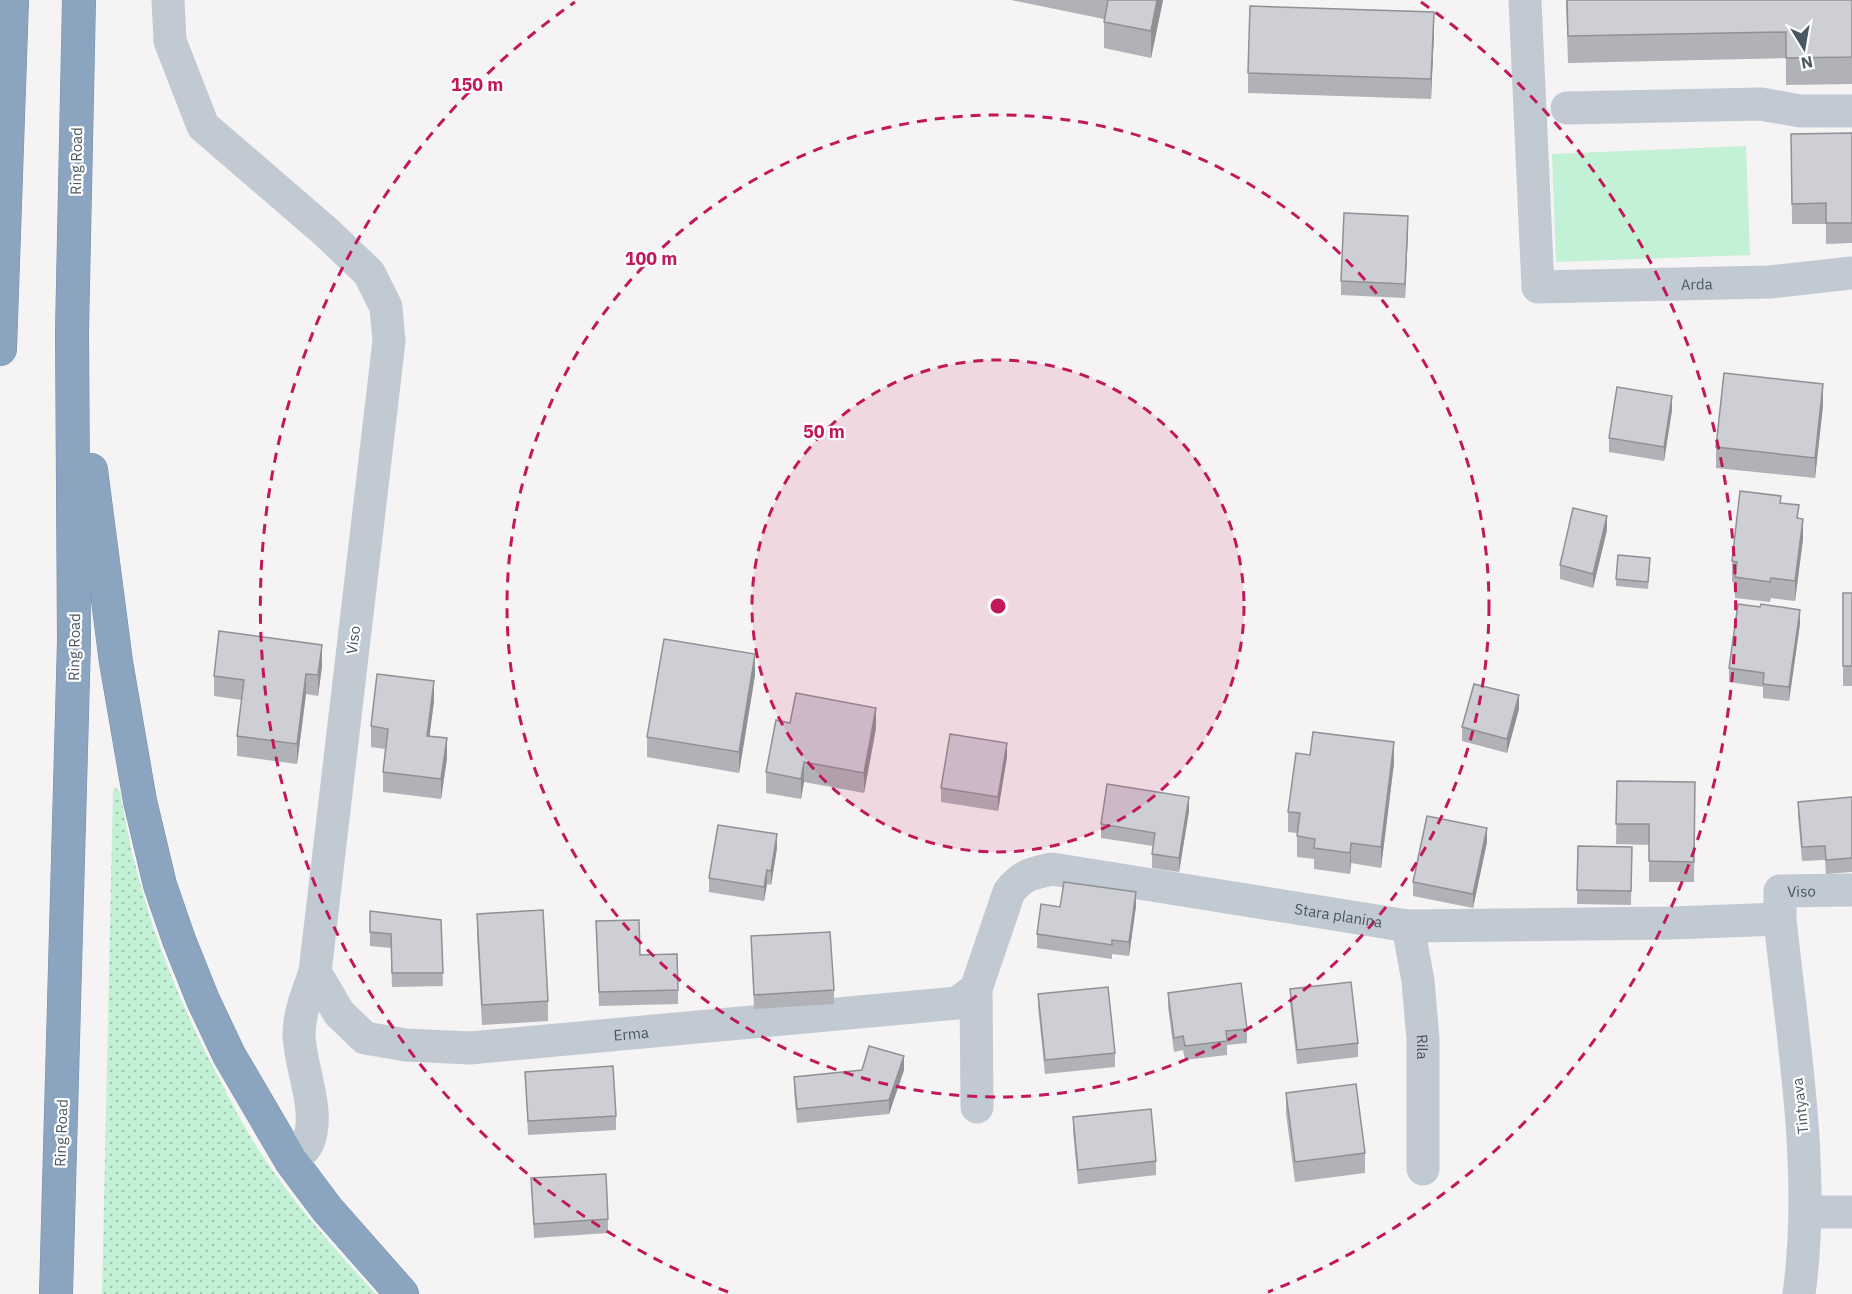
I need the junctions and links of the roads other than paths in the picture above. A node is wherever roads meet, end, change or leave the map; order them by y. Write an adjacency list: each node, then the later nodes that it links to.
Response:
1 (10, 0): 8 (highway)
2 (168, 0): 14 (street, Viso)
3 (1525, 0): 7 (street, Arda)
4 (80, 6): 9 (highway, Ring Road)
5 (1567, 108): 6 (street)
6 (1852, 111)
7 (1852, 273)
8 (1, 308): 10 (highway)
9 (72, 331): 17 (highway); 21 (highway, Ring Road)
10 (0, 349)
11 (1852, 890): 12 (street, Viso)
12 (1780, 920): 13 (street, Stara planina); 19 (street, Tintyava)
13 (1408, 926): 15 (street, Stara planina); 18 (street, Rila)
14 (315, 972): 15 (street, Erma); 17 (street, Viso)
15 (976, 989): 16 (street, Stara planina)
16 (977, 1107)
17 (291, 1161): 22 (highway)
18 (1423, 1169)
19 (1806, 1212): 20 (street); 23 (street, Tintyava)
20 (1852, 1212)
21 (56, 1294)
22 (402, 1294)
23 (1799, 1294)

